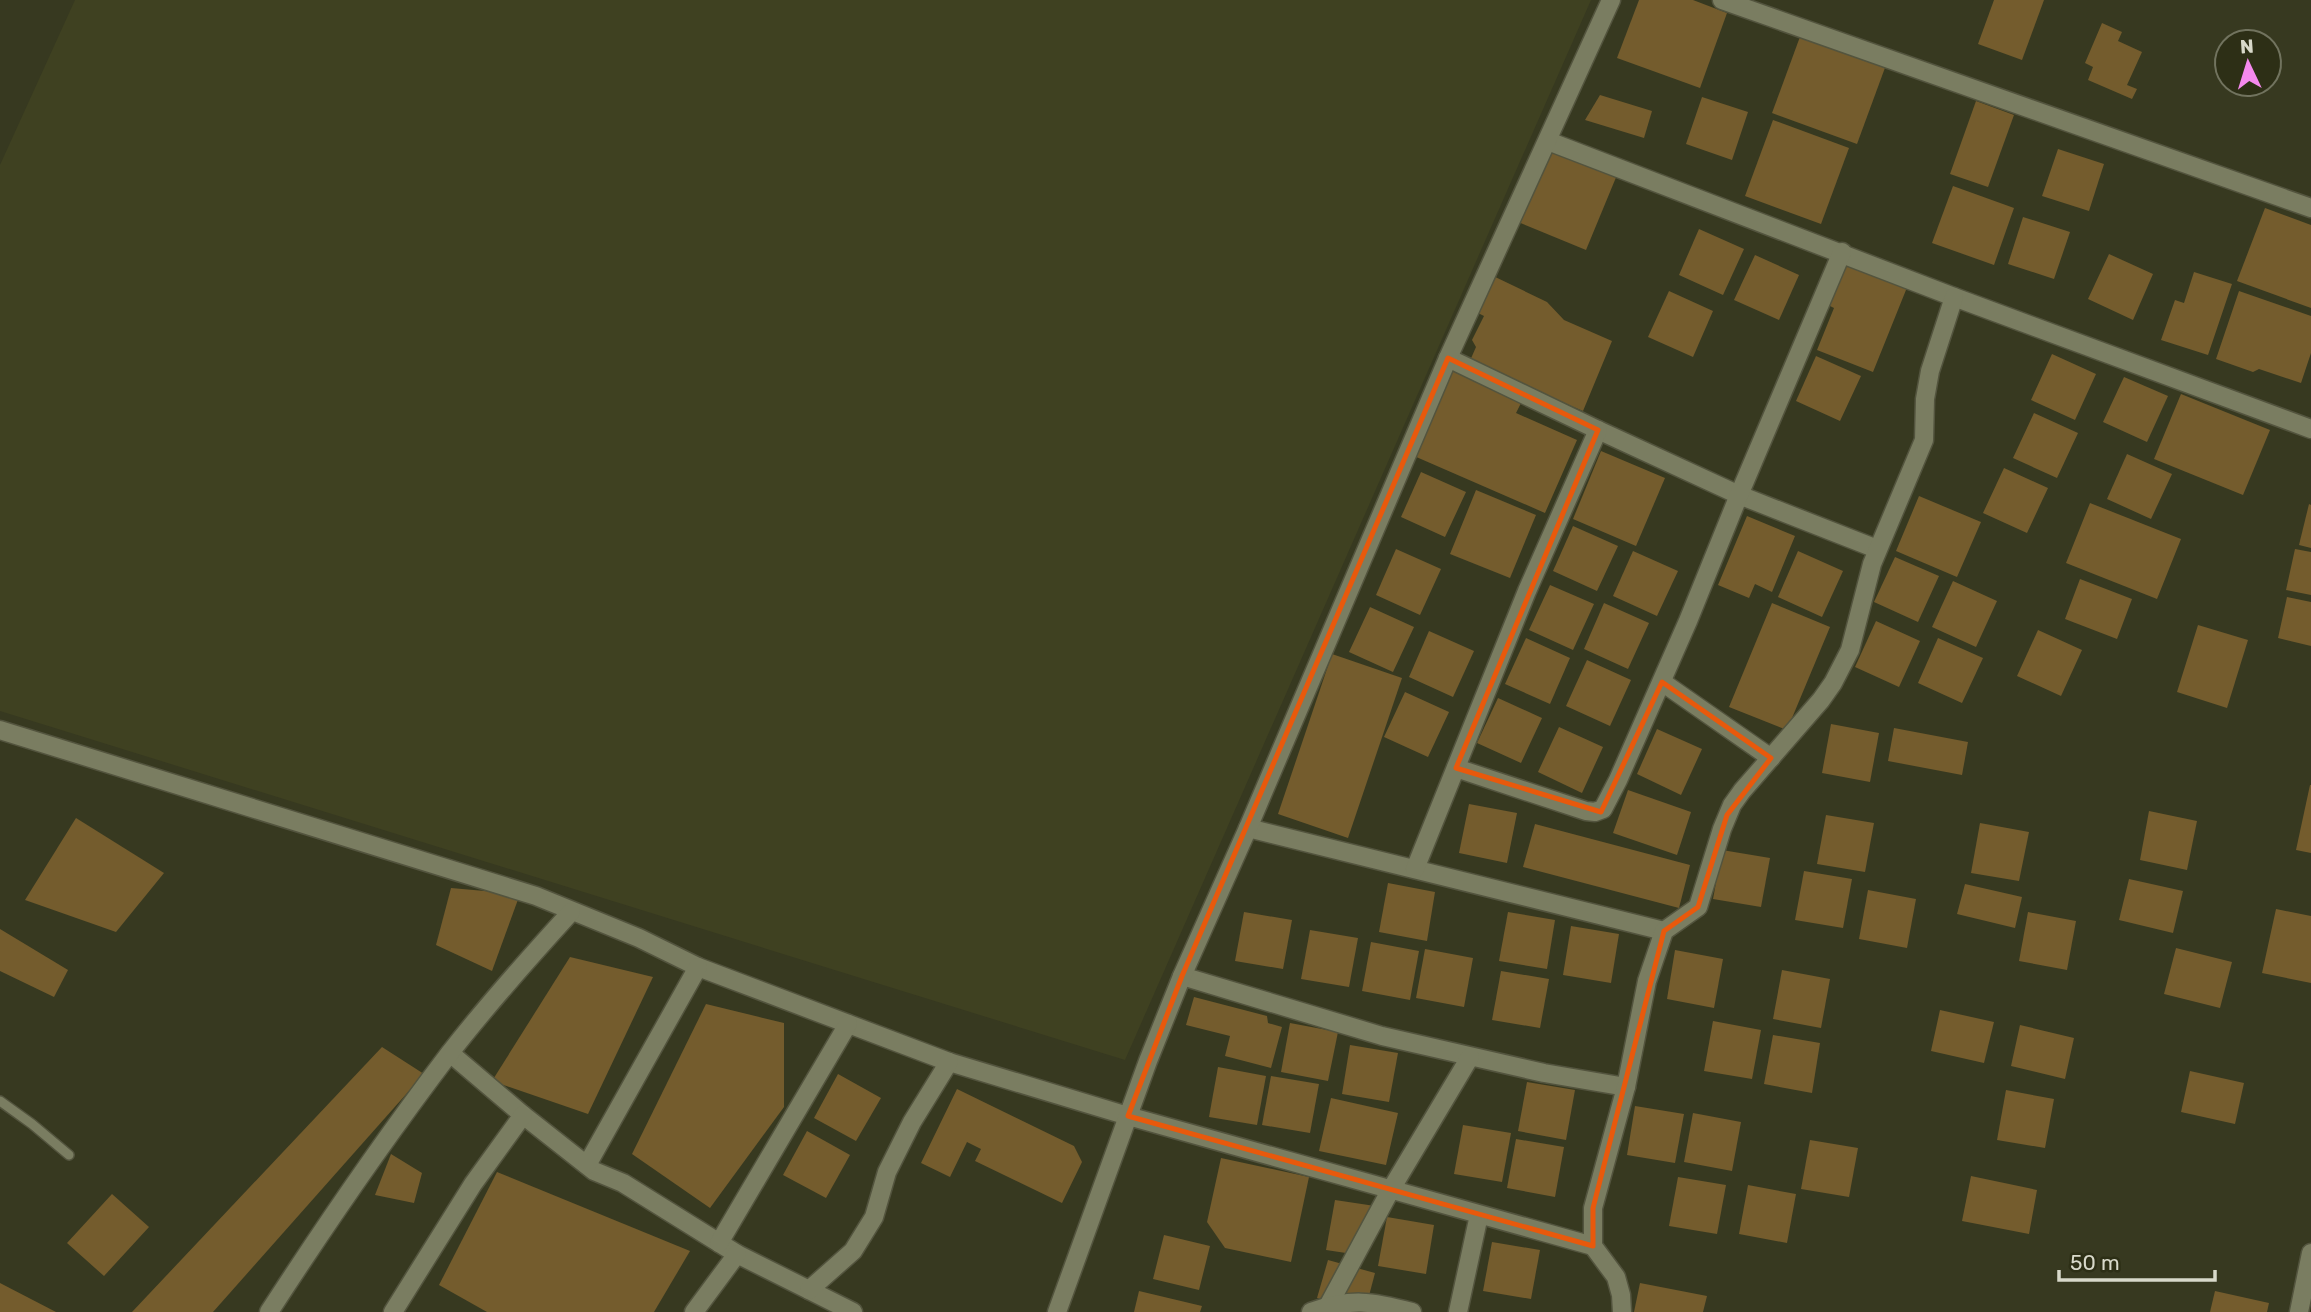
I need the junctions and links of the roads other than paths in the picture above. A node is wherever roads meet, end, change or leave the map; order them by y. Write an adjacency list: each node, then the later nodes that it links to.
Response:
1 (1611, 0): 3 (street)
2 (1723, 0): 4 (street)
3 (1548, 141): 5 (street); 7 (street)
4 (2311, 208)
5 (1842, 252): 6 (street); 10 (street)
6 (1954, 297): 8 (street); 11 (street)
7 (1448, 358): 9 (street); 16 (street)
8 (2311, 429)
9 (1598, 430): 10 (street); 15 (street)
10 (1739, 495): 11 (street); 12 (street)
11 (1877, 550): 14 (street)
12 (1662, 682): 14 (street); 15 (street)
13 (0, 730): 18 (street)
14 (1771, 758): 19 (street)
15 (1456, 768): 17 (street)
16 (1248, 828): 17 (street); 21 (street)
17 (1415, 869): 19 (street)
18 (571, 912): 20 (street); 23 (street)
19 (1664, 931): 26 (street)
20 (698, 967): 22 (street); 31 (street)
21 (1182, 976): 24 (street); 29 (street)
22 (848, 1024): 25 (street); 34 (street)
23 (450, 1053): 28 (street); 40 (street)
24 (1470, 1057): 26 (street); 32 (street)
25 (949, 1062): 29 (street); 38 (street)
26 (1626, 1087): 35 (street)
27 (0, 1101): 30 (lane)
28 (523, 1115): 31 (street); 41 (street)
29 (1128, 1116): 32 (street); 44 (street)
30 (69, 1155)
31 (587, 1165): 34 (street)
32 (1390, 1191): 33 (street); 39 (street)
33 (1479, 1215): 35 (street); 47 (street)
34 (719, 1243): 37 (street)
35 (1593, 1246): 48 (street)
36 (2311, 1253): 49 (street)
37 (737, 1254): 38 (street); 42 (street)
38 (809, 1290): 43 (street)
39 (1328, 1306): 45 (street); 46 (street)
40 (269, 1312)
41 (393, 1312)
42 (694, 1312)
43 (852, 1312)
44 (1057, 1312)
45 (1311, 1312)
46 (1412, 1312)
47 (1458, 1312)
48 (1622, 1312)
49 (2299, 1312)

